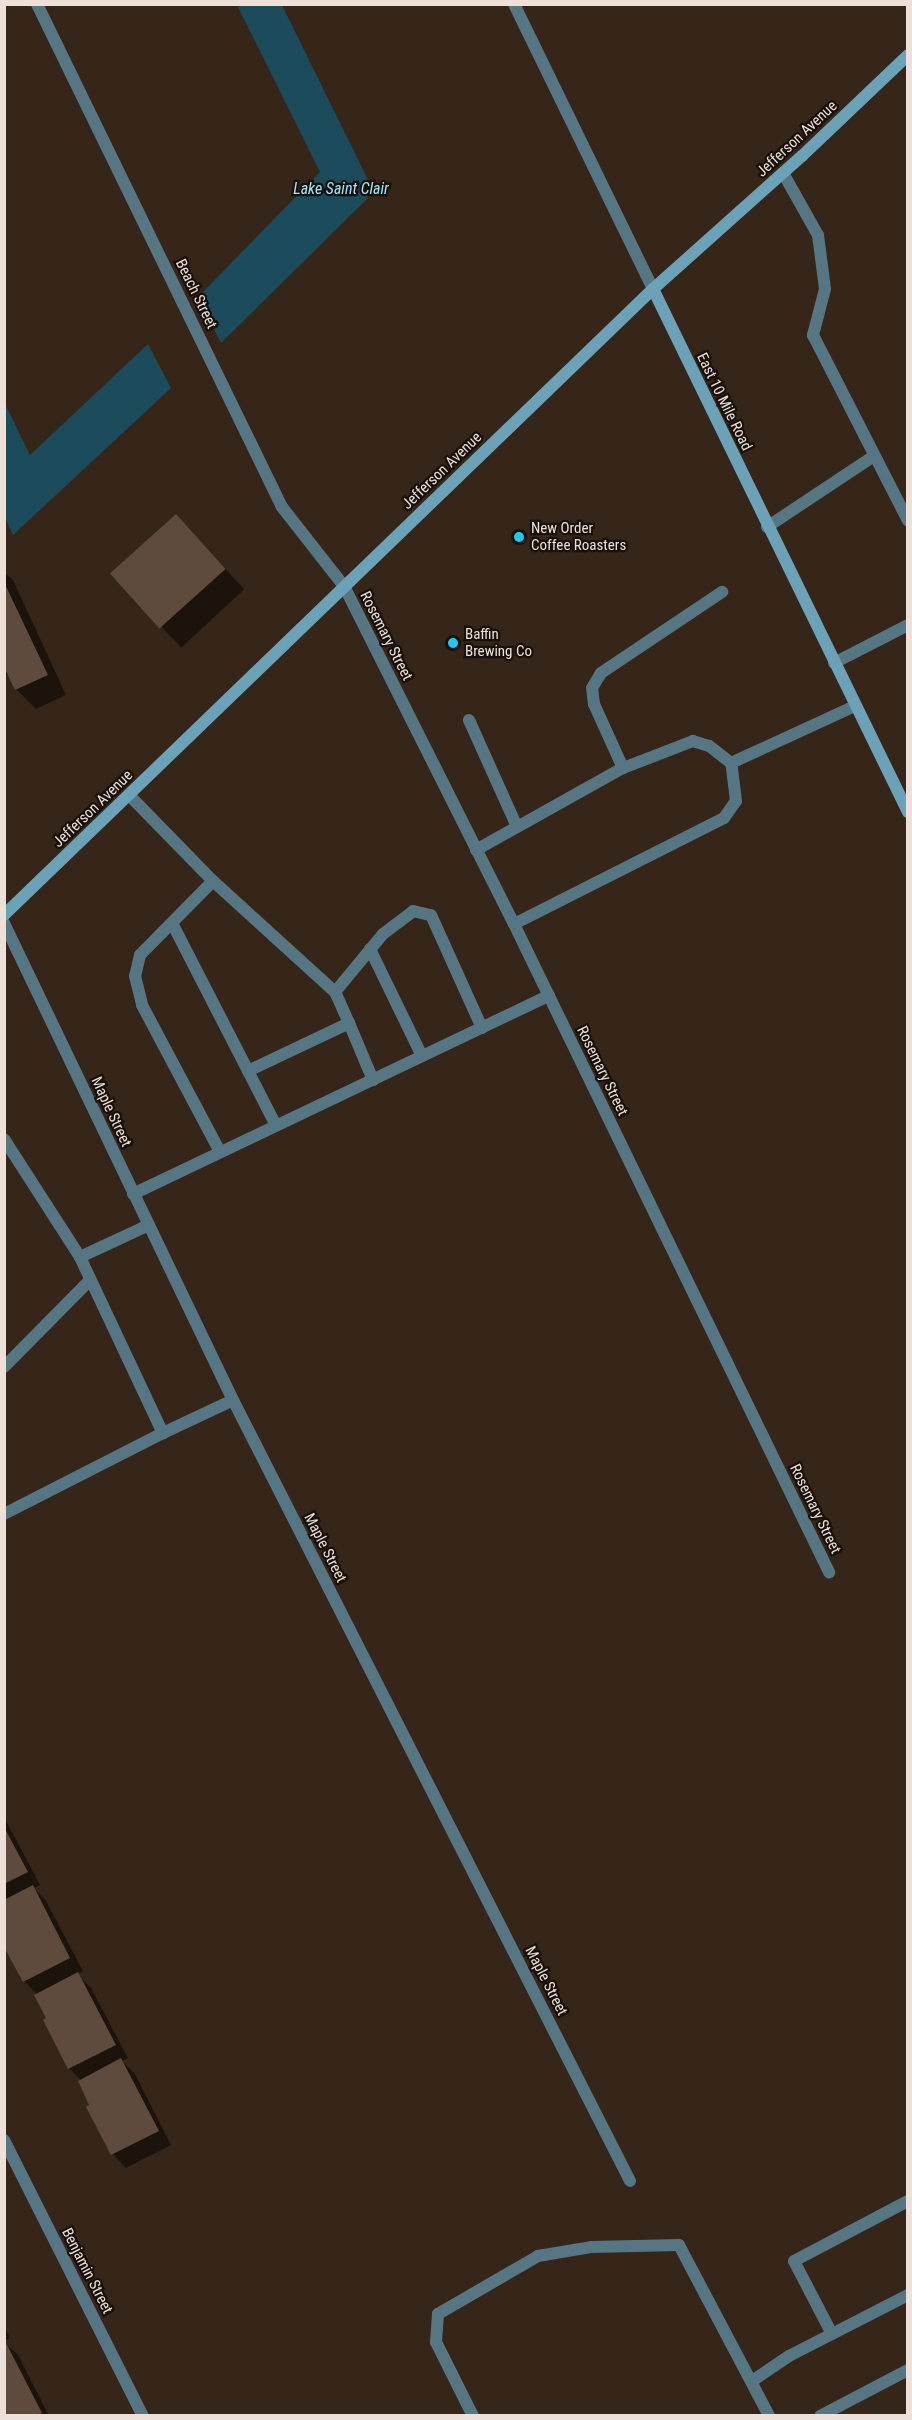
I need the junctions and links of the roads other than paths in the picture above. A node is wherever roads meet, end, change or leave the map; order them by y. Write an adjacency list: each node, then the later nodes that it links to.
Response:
1 (37, 4): 9 (street, Beach Street)
2 (514, 4): 5 (street, East 10 Mile Road)
3 (908, 55): 4 (main road, Jefferson Avenue)
4 (783, 174): 5 (main road, Jefferson Avenue); 6 (street)
5 (653, 289): 8 (main road, East 10 Mile Road); 9 (main road, Jefferson Avenue)
6 (874, 456): 7 (street); 8 (street)
7 (908, 521)
8 (767, 527): 12 (main road, East 10 Mile Road)
9 (344, 586): 17 (main road, Jefferson Avenue); 20 (street, Rosemary Street)
10 (722, 592): 16 (street)
11 (908, 625): 12 (street)
12 (834, 663): 13 (main road, East 10 Mile Road)
13 (855, 706): 15 (street); 18 (main road, East 10 Mile Road)
14 (469, 720): 19 (street)
15 (731, 763): 16 (street); 25 (street)
16 (623, 768): 19 (street)
17 (129, 795): 21 (street); 22 (main road, Jefferson Avenue)
18 (908, 812)
19 (517, 827): 20 (street)
20 (476, 850): 25 (street, Rosemary Street)
21 (213, 881): 24 (street); 27 (street)
22 (4, 915)
23 (4, 923): 37 (street, Maple Street)
24 (172, 923): 32 (street); 36 (street)
25 (514, 924): 28 (street, Rosemary Street)
26 (370, 950): 27 (street); 30 (street); 31 (street)
27 (335, 993): 29 (street)
28 (549, 996): 30 (street); 45 (street, Rosemary Street)
29 (349, 1023): 32 (street); 33 (street)
30 (482, 1028): 31 (street)
31 (422, 1056): 33 (street)
32 (248, 1071): 34 (street)
33 (373, 1080): 34 (street)
34 (276, 1125): 36 (street)
35 (4, 1140): 39 (street)
36 (220, 1152): 37 (street)
37 (133, 1194): 38 (street, Maple Street)
38 (149, 1225): 39 (street); 42 (street, Maple Street)
39 (80, 1257): 40 (street)
40 (90, 1280): 41 (street); 43 (street)
41 (4, 1367)
42 (233, 1400): 43 (street); 47 (street, Maple Street)
43 (164, 1433): 44 (street)
44 (4, 1514)
45 (829, 1572)
46 (4, 2140): 53 (street, Benjamin Street)
47 (630, 2181)
48 (908, 2201): 50 (street)
49 (908, 2295): 50 (street)
50 (832, 2334): 52 (street)
51 (908, 2370): 56 (street)
52 (752, 2381): 54 (street); 55 (street)
53 (142, 2415)
54 (473, 2415)
55 (769, 2415)
56 (820, 2415)

